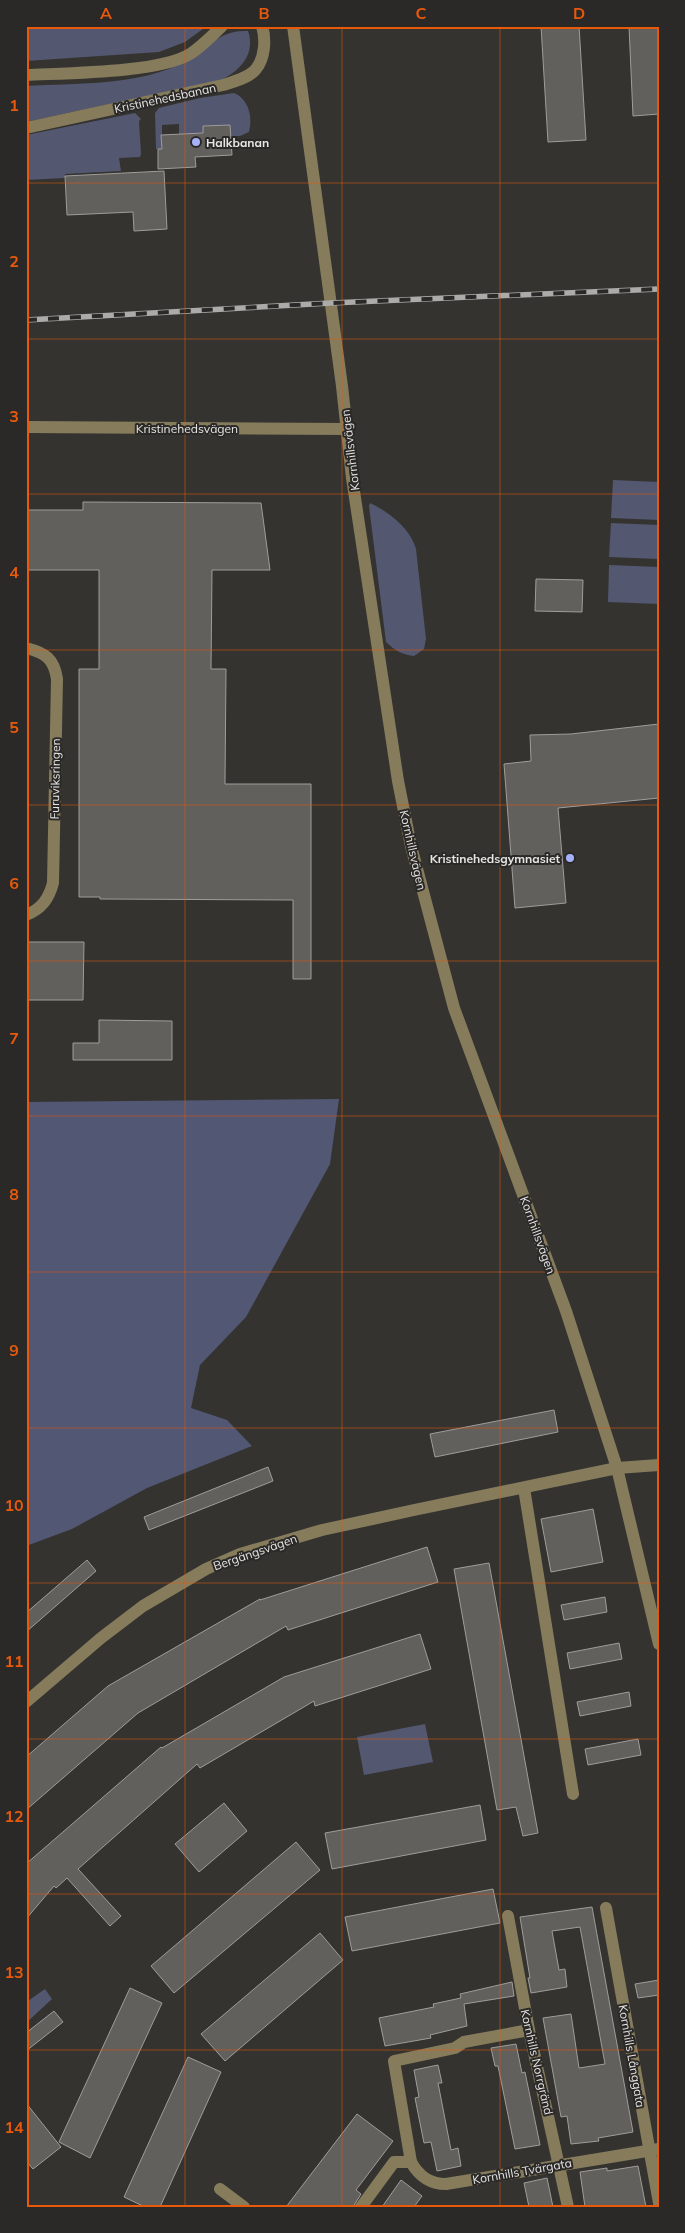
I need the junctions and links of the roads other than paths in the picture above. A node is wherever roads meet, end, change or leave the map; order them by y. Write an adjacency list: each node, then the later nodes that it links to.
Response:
1 (222, 26): 4 (street)
2 (262, 26): 5 (street, Kristinehedsbanan)
3 (293, 26): 7 (street, Kornhillsvägen)
4 (26, 75)
5 (26, 128)
6 (26, 427): 7 (street, Kristinehedsvägen)
7 (347, 429): 11 (street, Kornhillsvägen)
8 (26, 648): 9 (street, Furuviksringen)
9 (26, 916)
10 (659, 1465): 11 (street, Bergängsvägen)
11 (617, 1468): 12 (street, Bergängsvägen); 13 (street, Kornhillsvägen)
12 (524, 1488): 14 (street, Bergängsvägen); 15 (street)
13 (659, 1644)
14 (26, 1702)
15 (573, 1794)
16 (606, 1908): 19 (street, Kornhills Långgata)
17 (508, 1916): 18 (street, Kornhills Norrgränd)
18 (529, 2030): 20 (street); 21 (street, Kornhills Norrgränd)
19 (654, 2150): 21 (street, Kornhills Tvärgata); 23 (street, Kornhills Långgata)
20 (411, 2162): 21 (street, Kornhills Tvärgata); 25 (street)
21 (560, 2164): 26 (street, Kornhills Norrgränd)
22 (220, 2189): 24 (street)
23 (659, 2204)
24 (244, 2207)
25 (361, 2207)
26 (568, 2207)

